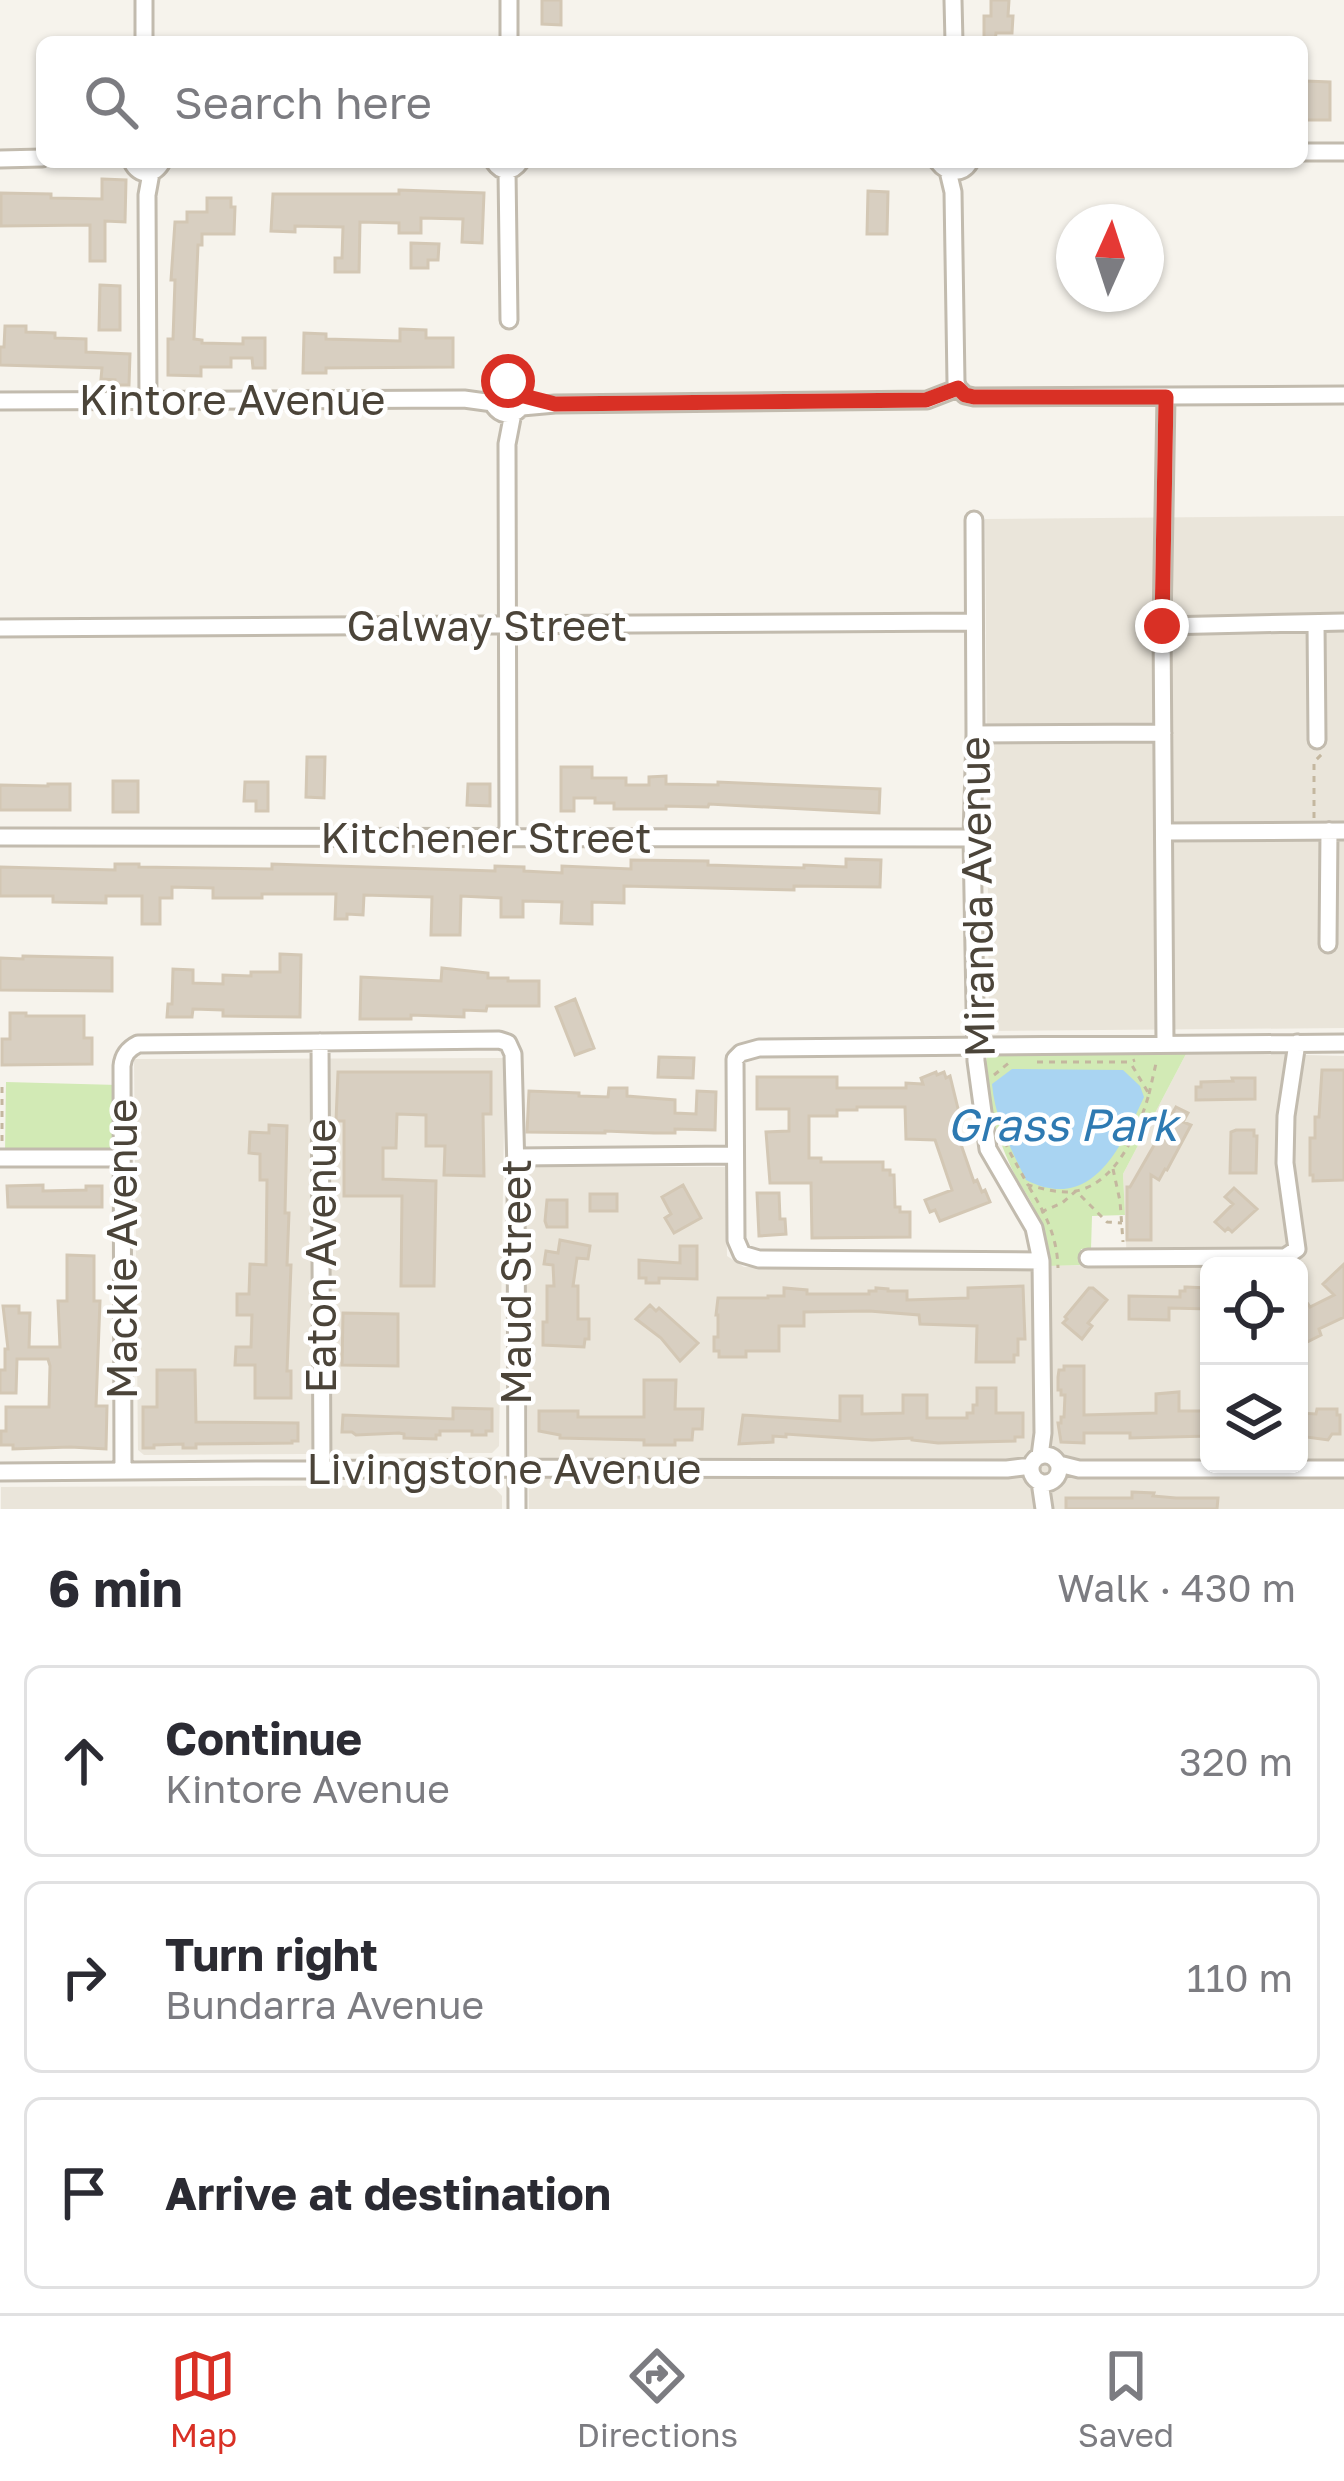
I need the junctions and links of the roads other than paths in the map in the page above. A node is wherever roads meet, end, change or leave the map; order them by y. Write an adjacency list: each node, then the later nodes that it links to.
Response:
1 (145, 0): 4 (street)
2 (509, 0): 5 (street)
3 (953, 0): 6 (street)
4 (144, 36)
5 (509, 36)
6 (954, 36)
7 (1308, 152): 8 (street)
8 (1344, 152)
9 (36, 158): 10 (street)
10 (0, 159)
11 (143, 168): 18 (street)
12 (501, 168): 14 (street)
13 (954, 168): 15 (street)
14 (509, 320)
15 (958, 388): 17 (street, Kintore Avenue); 20 (street, Kintore Avenue)
16 (1344, 395): 17 (street, Kintore Avenue)
17 (1166, 397): 26 (street)
18 (148, 400): 19 (street, Kintore Avenue); 20 (street, Kintore Avenue)
19 (0, 401)
20 (507, 404): 25 (street)
21 (974, 520): 22 (street, Miranda Avenue)
22 (974, 622): 25 (street, Galway Street); 29 (street, Miranda Avenue)
23 (1344, 622): 24 (street)
24 (1316, 623): 26 (street); 30 (street)
25 (509, 626): 27 (street, Galway Street); 34 (street)
26 (1162, 626): 28 (street)
27 (0, 628)
28 (1163, 733): 29 (street); 32 (street)
29 (975, 734): 35 (street, Miranda Avenue)
30 (1322, 744)
31 (1336, 831): 32 (street); 36 (street)
32 (1165, 832): 41 (street)
33 (0, 837): 34 (street, Kitchener Street)
34 (508, 838): 35 (street, Kitchener Street)
35 (972, 838): 40 (street, Miranda Avenue)
36 (1328, 944)
37 (320, 1042): 43 (street, Maud Street); 45 (street, Mackie Avenue); 52 (street, Eaton Avenue)
38 (1297, 1043): 39 (street); 41 (street); 46 (street)
39 (1344, 1043)
40 (976, 1046): 41 (street); 42 (street); 47 (street, Miranda Avenue)
41 (1161, 1052)
42 (734, 1155): 43 (street); 47 (street)
43 (516, 1157): 48 (street, Maud Street)
44 (0, 1158): 45 (street)
45 (122, 1158): 51 (street, Mackie Avenue)
46 (1088, 1258)
47 (1041, 1261): 49 (street, Miranda Avenue)
48 (517, 1468): 49 (street, Livingstone Avenue); 52 (street, Livingstone Avenue); 55 (street, Maud Street)
49 (1045, 1469): 50 (street, Livingstone Avenue); 54 (street, Miranda Avenue)
50 (1344, 1469)
51 (123, 1470): 52 (street, Livingstone Avenue); 53 (street, Livingstone Avenue)
52 (322, 1471)
53 (0, 1472)
54 (1044, 1507)
55 (517, 1509)

